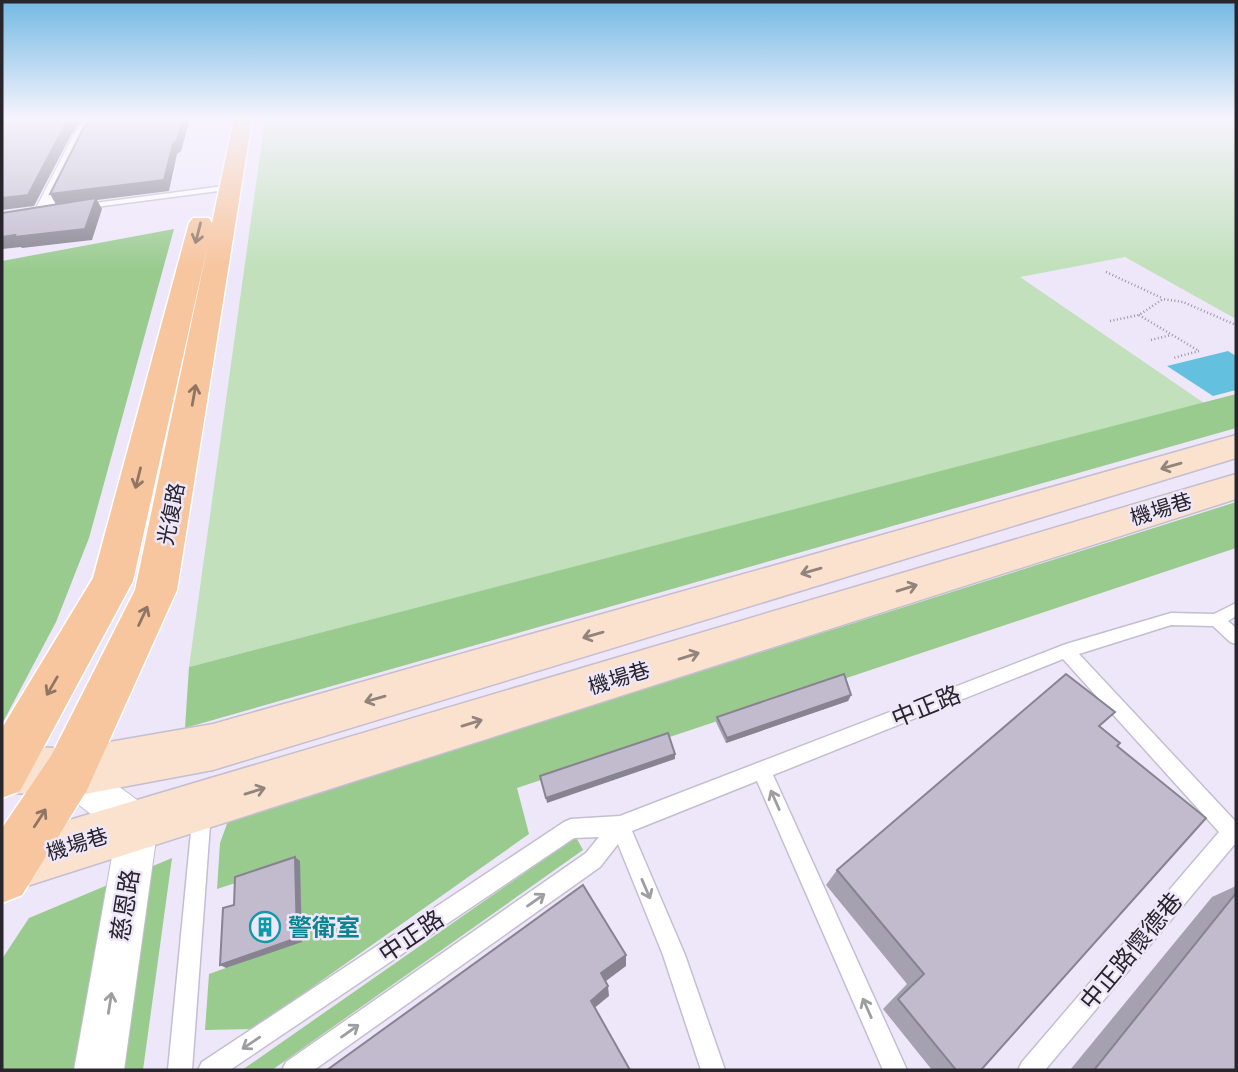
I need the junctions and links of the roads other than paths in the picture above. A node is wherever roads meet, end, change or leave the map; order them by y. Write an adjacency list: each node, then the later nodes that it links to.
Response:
1 (67, 169): 6 (street)
2 (221, 169): 4 (main road, 光復路)
3 (226, 169): 4 (main road, 光復路)
4 (220, 188): 5 (lane); 15 (main road, 光復路, one-way to 15); 17 (main road, 光復路, one-way to 4)
5 (66, 208)
6 (2, 218)
7 (1236, 446): 13 (street, 機場巷, one-way to 13)
8 (1236, 486): 14 (street, 機場巷, one-way to 8)
9 (1236, 608): 10 (lane)
10 (1216, 620): 11 (lane); 12 (lane, 中正路)
11 (1236, 637)
12 (1066, 650): 16 (lane, 中正路); 21 (lane)
13 (417, 687): 14 (street); 17 (street, 機場巷, one-way to 17)
14 (427, 737): 18 (street, 機場巷, one-way to 14)
15 (4, 771): 17 (street, 機場巷)
16 (762, 771): 20 (lane, 中正路); 28 (lane, one-way to 16)
17 (69, 773): 19 (street); 22 (main road, 光復路, one-way to 17)
18 (202, 806): 19 (street, 機場巷); 24 (lane)
19 (138, 825): 22 (street, 機場巷); 23 (street, 慈恩路, one-way to 19)
20 (620, 826): 25 (lane, 中正路, one-way to 25); 26 (lane, 中正路, one-way to 20); 27 (lane, one-way to 27)
21 (1234, 834): 29 (lane, 中正路懷德巷)
22 (5, 869)
23 (99, 1070)
24 (180, 1070)
25 (210, 1070)
26 (294, 1070)
27 (713, 1070)
28 (895, 1070)
29 (1030, 1070)

